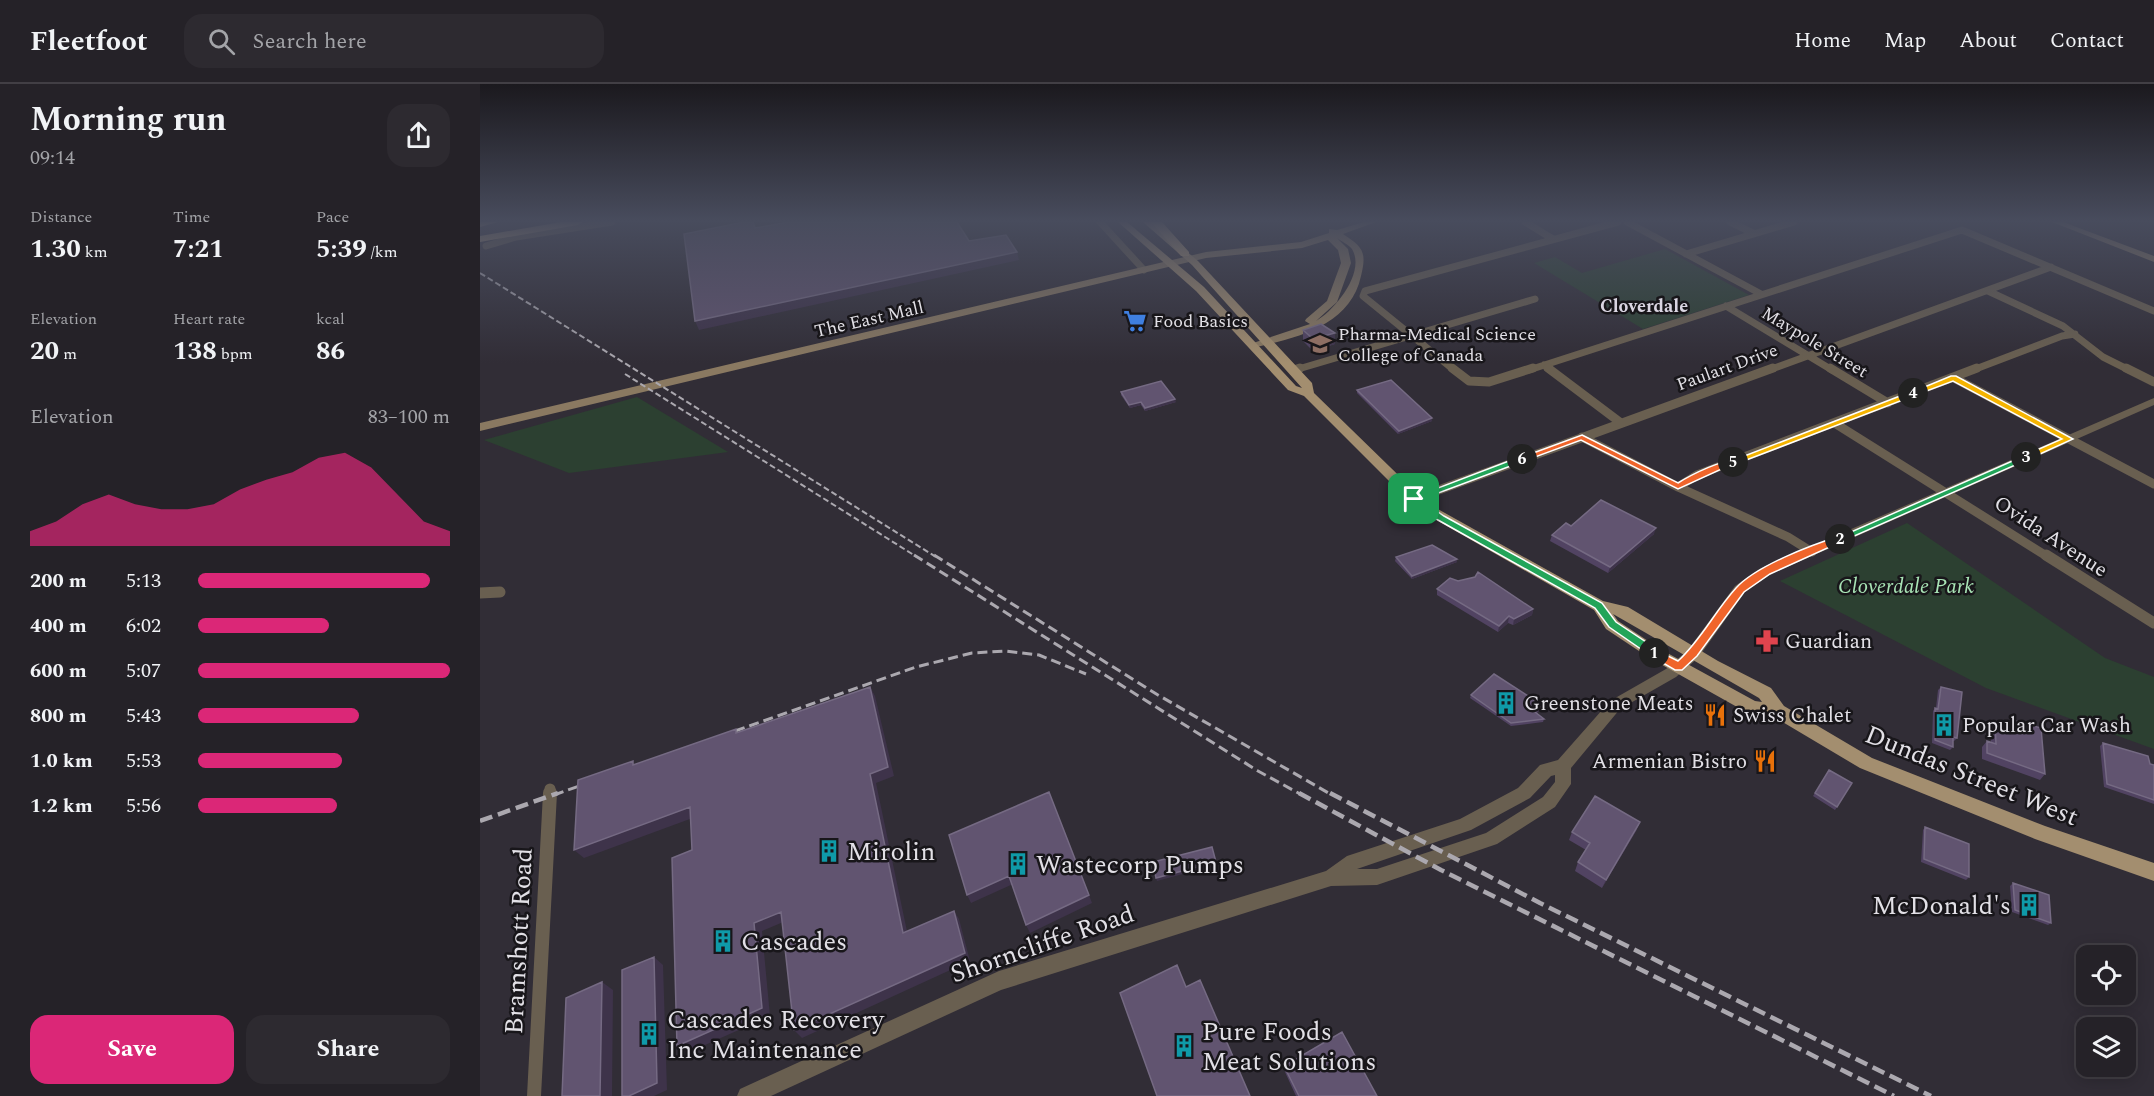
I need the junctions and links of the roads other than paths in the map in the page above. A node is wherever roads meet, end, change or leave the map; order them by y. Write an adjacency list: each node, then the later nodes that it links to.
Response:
1 (1147, 269): 11 (main road, The East Mall)
2 (1179, 269): 20 (main road, Dundas Street West)
3 (1201, 269): 19 (main road, Dundas Street West)
4 (1344, 269): 19 (main road)
5 (1359, 269): 19 (main road)
6 (1443, 269): 18 (street)
7 (1715, 269): 13 (street)
8 (1839, 269): 13 (street)
9 (2045, 269): 12 (street, Paulart Drive)
10 (2056, 269): 16 (street)
11 (1144, 270): 31 (main road, The East Mall)
12 (1988, 291): 17 (street); 21 (street, Paulart Drive)
13 (1761, 294): 15 (street)
14 (1535, 299): 18 (street)
15 (1726, 306): 21 (street, Maypole Street); 22 (street)
16 (2154, 311)
17 (2075, 334): 24 (street); 25 (street)
18 (1411, 337): 22 (street); 23 (street)
19 (1266, 339): 20 (main road); 23 (main road, Dundas Street West)
20 (1250, 343): 26 (main road, Dundas Street West)
21 (1809, 355): 28 (street, Maypole Street); 29 (street, Paulart Drive)
22 (1544, 365): 29 (street)
23 (1294, 370): 26 (main road, Dundas Street West)
24 (1954, 378): 28 (street); 33 (street)
25 (2154, 382)
26 (1308, 394): 37 (main road, Dundas Street West)
27 (2154, 400): 33 (street, Shorncliffe Road)
28 (1888, 404): 30 (street)
29 (1621, 423): 32 (street, Paulart Drive)
30 (1836, 424): 35 (street); 36 (street, Ovida Avenue)
31 (480, 427)
32 (1582, 437): 35 (street); 37 (street, Paulart Drive)
33 (2069, 439): 34 (street); 36 (street, Shorncliffe Road)
34 (2154, 484)
35 (1678, 487): 38 (street)
36 (1947, 491): 38 (street, Shorncliffe Road); 42 (street, Ovida Avenue)
37 (1414, 499): 41 (main road, Dundas Street West)
38 (1812, 552): 43 (street, Shorncliffe Road)
39 (500, 592): 40 (street)
40 (480, 593)
41 (1599, 606): 43 (main road, Dundas Street West); 44 (main road, Dundas Street West)
42 (2154, 623)
43 (1693, 654): 44 (street, Shorncliffe Road); 45 (main road, Dundas Street West)
44 (1678, 667): 45 (main road, Dundas Street West); 46 (street, Shorncliffe Road)
45 (1778, 711): 48 (main road, Dundas Street West)
46 (1563, 766): 49 (street, Shorncliffe Road); 49 (street, Shorncliffe Road)
47 (550, 789): 51 (street, Bramshott Road)
48 (2154, 872)
49 (1331, 878): 50 (street, Shorncliffe Road)
50 (751, 1095)
51 (534, 1096)

